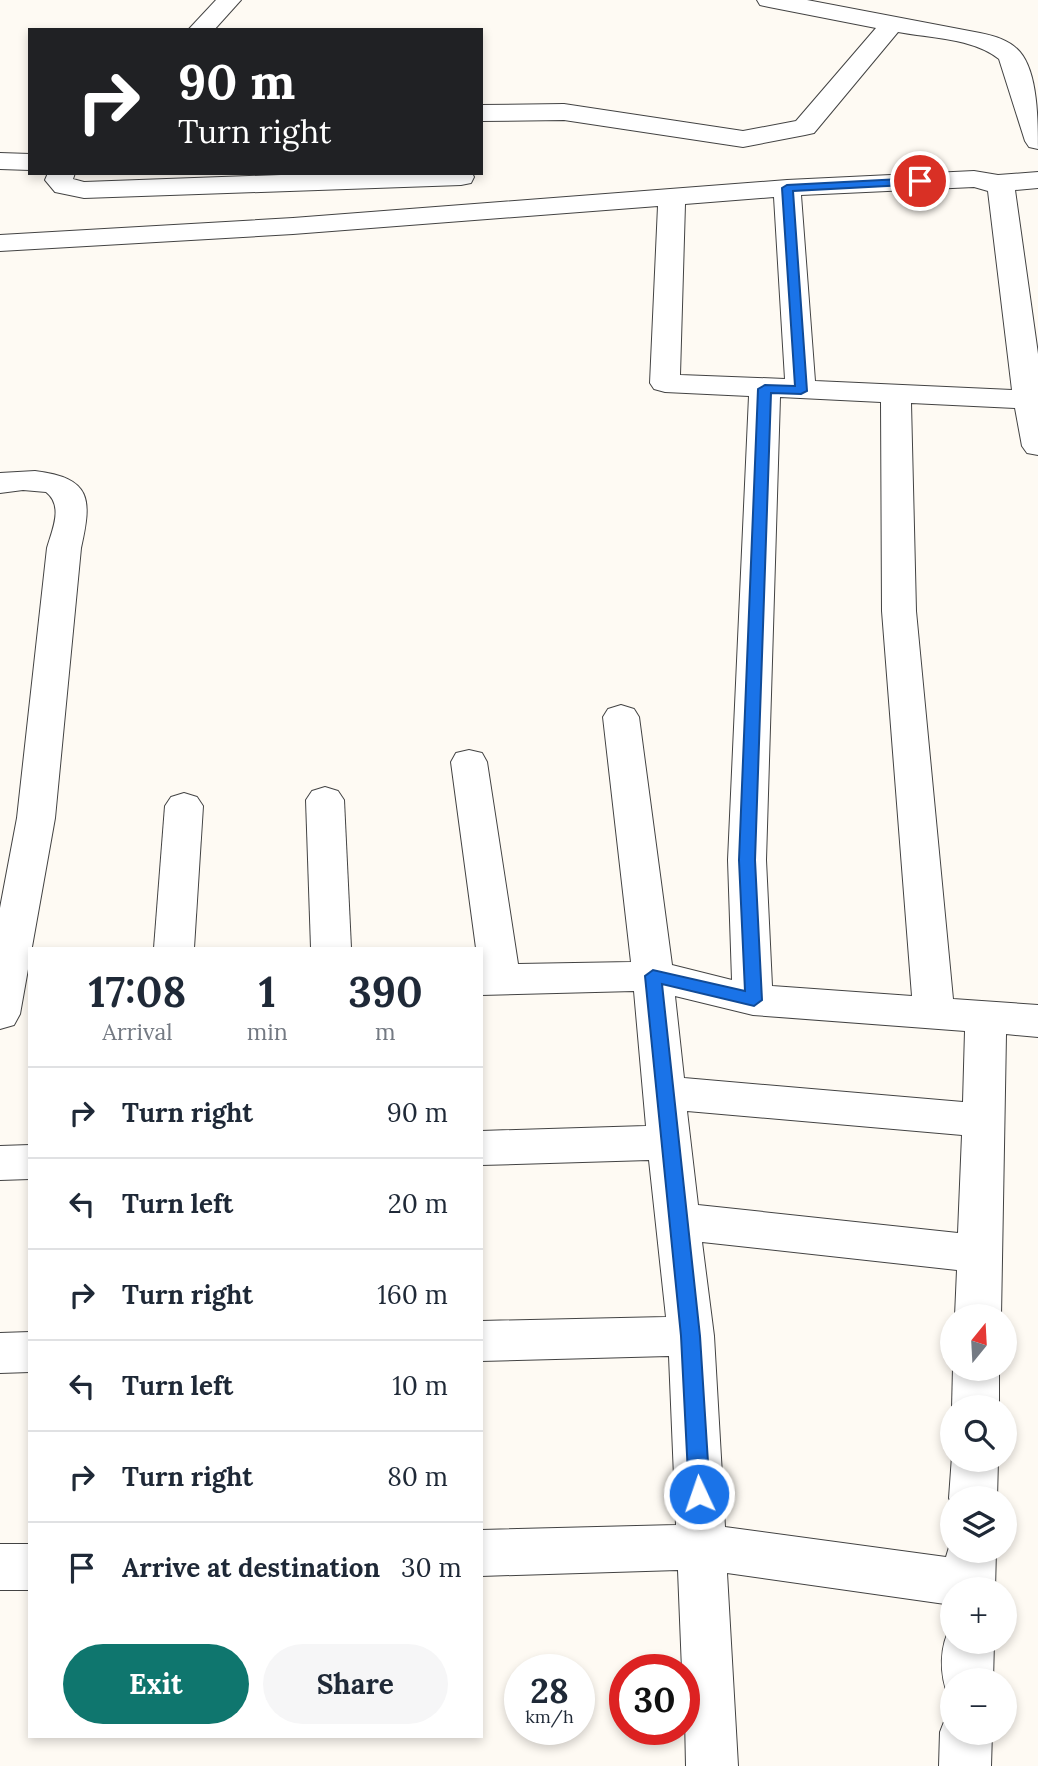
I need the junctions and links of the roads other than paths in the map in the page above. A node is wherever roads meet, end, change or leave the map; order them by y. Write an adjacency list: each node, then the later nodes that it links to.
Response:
1 (229, 0): 4 (street)
2 (769, 0): 3 (street)
3 (891, 24): 5 (street); 6 (street)
4 (202, 28)
5 (483, 113)
6 (1038, 141)
7 (0, 161): 8 (street)
8 (28, 162)
9 (61, 175): 10 (street)
10 (461, 175): 15 (street)
11 (1038, 180): 12 (street)
12 (998, 183): 13 (street); 20 (street)
13 (787, 188): 14 (street); 18 (street)
14 (671, 197): 15 (street); 17 (street)
15 (455, 214): 16 (street)
16 (0, 243)
17 (765, 389): 18 (street); 32 (street)
18 (801, 391): 19 (street)
19 (896, 394): 20 (street); 33 (street)
20 (1033, 400): 21 (street)
21 (1038, 446)
22 (0, 483): 31 (street)
23 (621, 716): 29 (street)
24 (469, 762): 30 (street)
25 (326, 800): 28 (street)
26 (184, 806): 27 (street)
27 (174, 947)
28 (331, 947)
29 (653, 976): 30 (street); 32 (street); 36 (street)
30 (491, 980)
31 (8, 999)
32 (754, 1000): 33 (street)
33 (934, 1013): 34 (street)
34 (986, 1017): 35 (street); 37 (street)
35 (1038, 1021)
36 (664, 1093): 37 (street); 38 (street)
37 (983, 1120): 43 (street)
38 (669, 1142): 39 (street); 42 (street)
39 (483, 1148)
40 (28, 1162): 41 (street)
41 (0, 1163)
42 (678, 1221): 43 (street); 45 (street)
43 (980, 1254): 44 (street)
44 (978, 1304)
45 (691, 1336): 46 (street); 49 (street)
46 (483, 1341)
47 (28, 1352): 48 (street)
48 (0, 1353)
49 (702, 1547): 50 (street); 53 (street); 55 (street)
50 (483, 1553)
51 (0, 1567): 52 (street)
52 (28, 1567)
53 (970, 1574)
54 (966, 1745): 56 (street)
55 (712, 1766)
56 (965, 1766)

